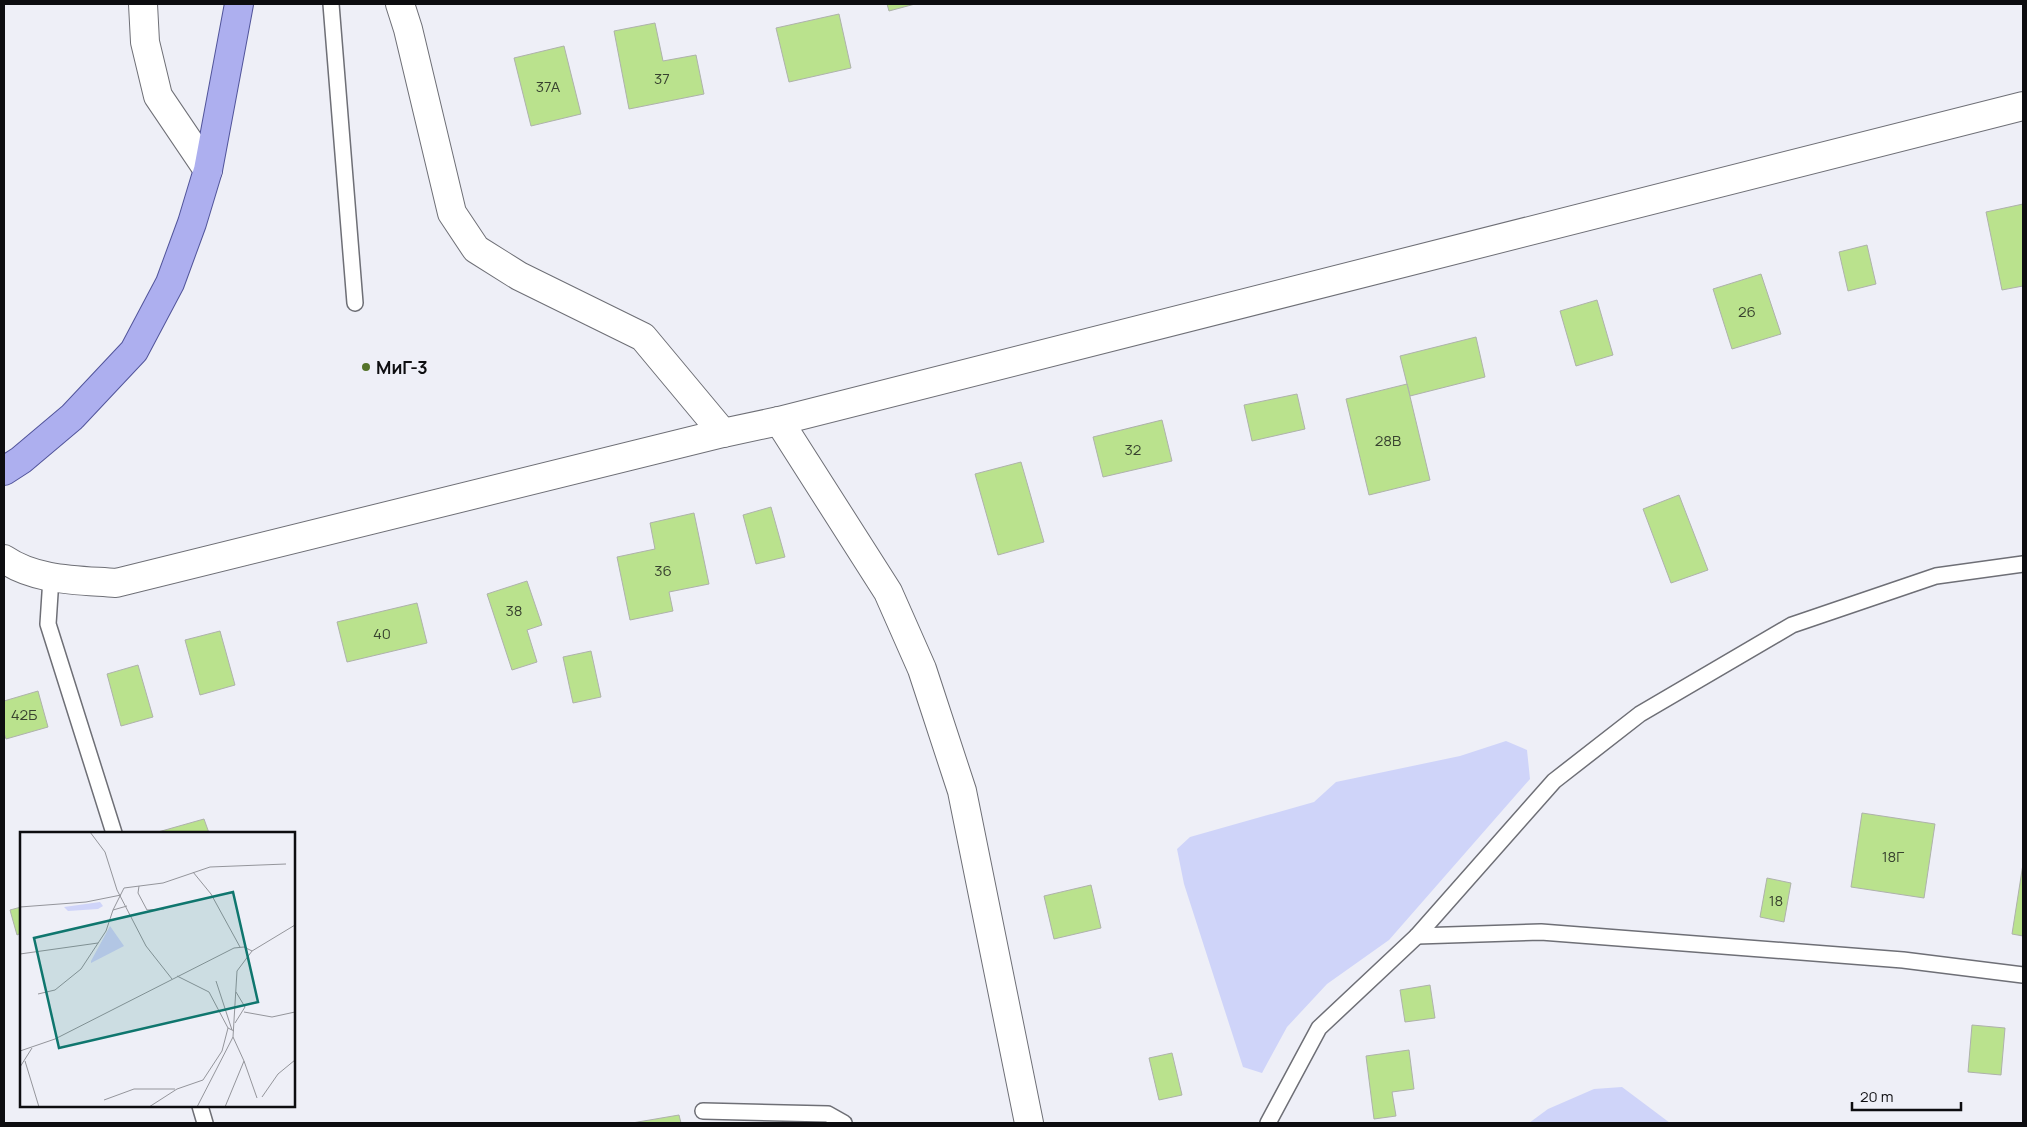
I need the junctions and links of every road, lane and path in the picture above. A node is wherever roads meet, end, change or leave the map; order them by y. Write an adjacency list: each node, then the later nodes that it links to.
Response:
1 (143, 4): 6 (street)
2 (239, 4): 6 (main road)
3 (331, 4): 7 (lane)
4 (400, 4): 9 (street)
5 (2023, 106): 8 (street)
6 (208, 170): 10 (main road)
7 (355, 303)
8 (779, 421): 9 (street); 21 (street)
9 (723, 433): 13 (street)
10 (4, 471)
11 (4, 559): 13 (street)
12 (2023, 564): 15 (lane)
13 (51, 578): 14 (lane)
14 (114, 832)
15 (1417, 936): 16 (lane); 22 (lane)
16 (2023, 975)
17 (200, 1107): 19 (lane)
18 (703, 1111): 20 (lane)
19 (205, 1123)
20 (844, 1123)
21 (1029, 1123)
22 (1268, 1123)

